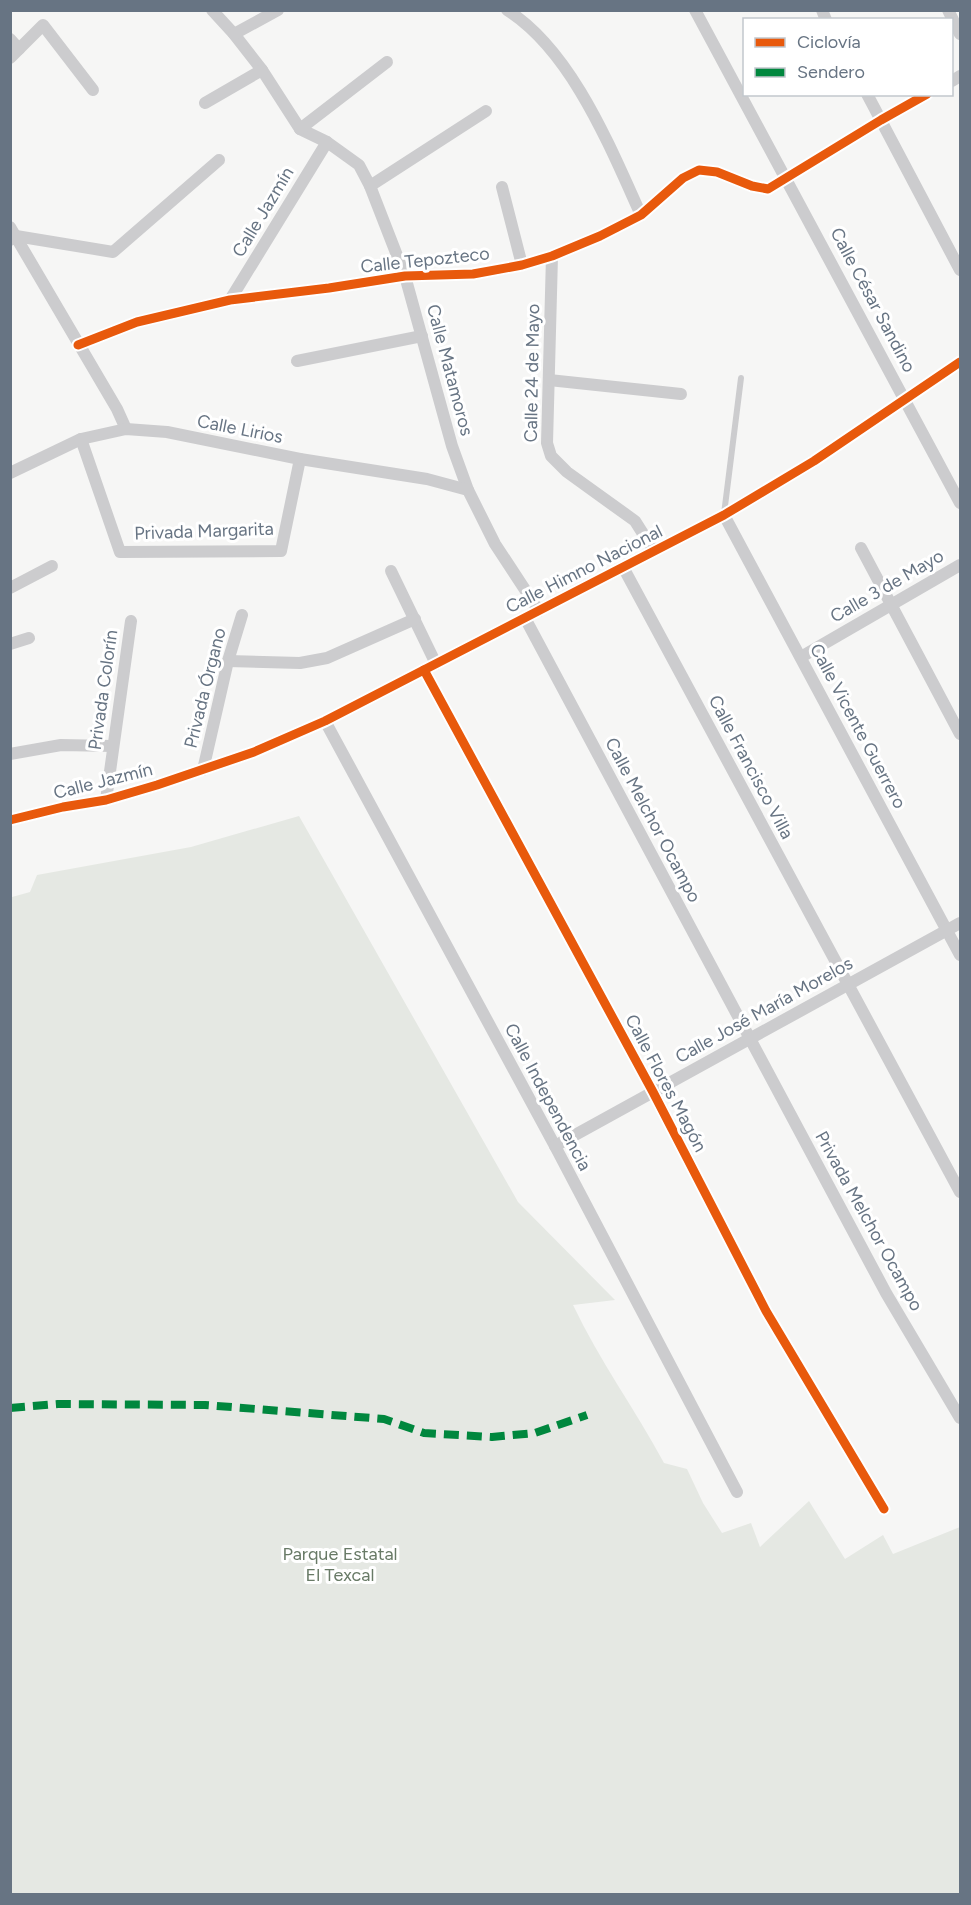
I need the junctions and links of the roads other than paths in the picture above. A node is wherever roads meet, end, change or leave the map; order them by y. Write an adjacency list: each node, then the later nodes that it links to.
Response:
1 (212, 10): 6 (street)
2 (278, 10): 6 (street)
3 (507, 10): 24 (street)
4 (695, 10): 21 (street, Calle César Sandino)
5 (953, 20): 7 (street)
6 (234, 34): 11 (street)
7 (960, 34)
8 (10, 39): 9 (street)
9 (15, 53): 12 (street)
10 (387, 62): 18 (street)
11 (262, 70): 15 (street); 18 (street)
12 (93, 90)
13 (868, 96): 17 (street)
14 (923, 96): 17 (street)
15 (205, 103)
16 (486, 111): 22 (street)
17 (881, 120): 21 (street); 28 (street)
18 (300, 129): 19 (street, Calle Matamoros)
19 (327, 142): 22 (street, Calle Matamoros); 30 (street, Calle Jazmín)
20 (219, 160): 25 (street)
21 (786, 178): 24 (street, Calle Tepozteco); 38 (street, Calle César Sandino)
22 (370, 186): 29 (street, Calle Matamoros)
23 (502, 187): 27 (street)
24 (641, 215): 26 (street, Calle Tepozteco)
25 (12, 234): 32 (street)
26 (552, 256): 27 (street, Calle Tepozteco); 36 (street, Calle 24 de Mayo)
27 (522, 265): 29 (street, Calle Tepozteco)
28 (960, 270)
29 (405, 276): 30 (street, Calle Tepozteco); 31 (street, Calle Matamoros)
30 (230, 300): 32 (street, Calle Tepozteco)
31 (422, 336): 33 (street); 43 (street, Calle Matamoros)
32 (78, 345): 39 (street)
33 (297, 361)
34 (960, 362): 38 (street, Calle Himno Nacional)
35 (741, 378): 45 (lane)
36 (549, 380): 37 (street); 47 (street, Calle 24 de Mayo)
37 (681, 394)
38 (905, 399): 44 (street, Calle César Sandino); 45 (street, Calle Himno Nacional)
39 (126, 429): 40 (street, Calle Lirios); 41 (street, Calle Lirios)
40 (81, 440): 41 (street, Privada Margarita); 42 (street, Calle Lirios)
41 (300, 459): 43 (street, Calle Lirios)
42 (10, 473)
43 (468, 490): 54 (street, Calle Matamoros)
44 (960, 503)
45 (724, 515): 47 (street, Calle Himno Nacional); 61 (street, Calle Vicente Guerrero)
46 (861, 548): 53 (street)
47 (654, 551): 50 (street, Calle Himno Nacional)
48 (960, 565): 53 (street, Calle 3 de Mayo)
49 (52, 566): 52 (street)
50 (623, 567): 54 (street, Calle Himno Nacional); 75 (street, Calle Francisco Villa)
51 (391, 571): 57 (street)
52 (10, 588)
53 (891, 604): 61 (street, Calle 3 de Mayo); 66 (street)
54 (539, 611): 56 (street, Calle Himno Nacional)
55 (242, 615): 62 (street, Privada Órgano)
56 (525, 618): 63 (street, Calle Himno Nacional); 76 (street, Calle Melchor Ocampo)
57 (415, 619): 62 (street); 63 (street)
58 (131, 621): 67 (street, Privada Colorín)
59 (29, 638): 60 (street)
60 (10, 644)
61 (801, 657): 73 (street, Calle Vicente Guerrero)
62 (228, 661): 69 (street, Privada Órgano)
63 (436, 664): 64 (street, Calle Himno Nacional)
64 (424, 670): 65 (street, Calle Himno Nacional); 77 (street, Calle Flores Magón)
65 (325, 721): 69 (street, Calle Himno Nacional); 78 (street, Calle Independencia)
66 (960, 734)
67 (113, 746): 68 (street); 70 (street, Privada Colorín)
68 (10, 754)
69 (203, 770): 70 (street, Calle Jazmín)
70 (105, 800): 71 (street, Calle Jazmín)
71 (10, 820)
72 (960, 923): 73 (street, Calle José María Morelos)
73 (947, 931): 74 (street, Calle Vicente Guerrero); 75 (street, Calle José María Morelos)
74 (960, 955)
75 (847, 984): 76 (street, Calle José María Morelos); 79 (street, Calle Francisco Villa)
76 (750, 1038): 77 (street, Calle José María Morelos); 80 (street, Privada Melchor Ocampo)
77 (653, 1092): 78 (street, Calle José María Morelos); 82 (street, Calle Flores Magón)
78 (555, 1146): 81 (street, Calle Independencia)
79 (960, 1192)
80 (960, 1418)
81 (737, 1492)
82 (884, 1509)

